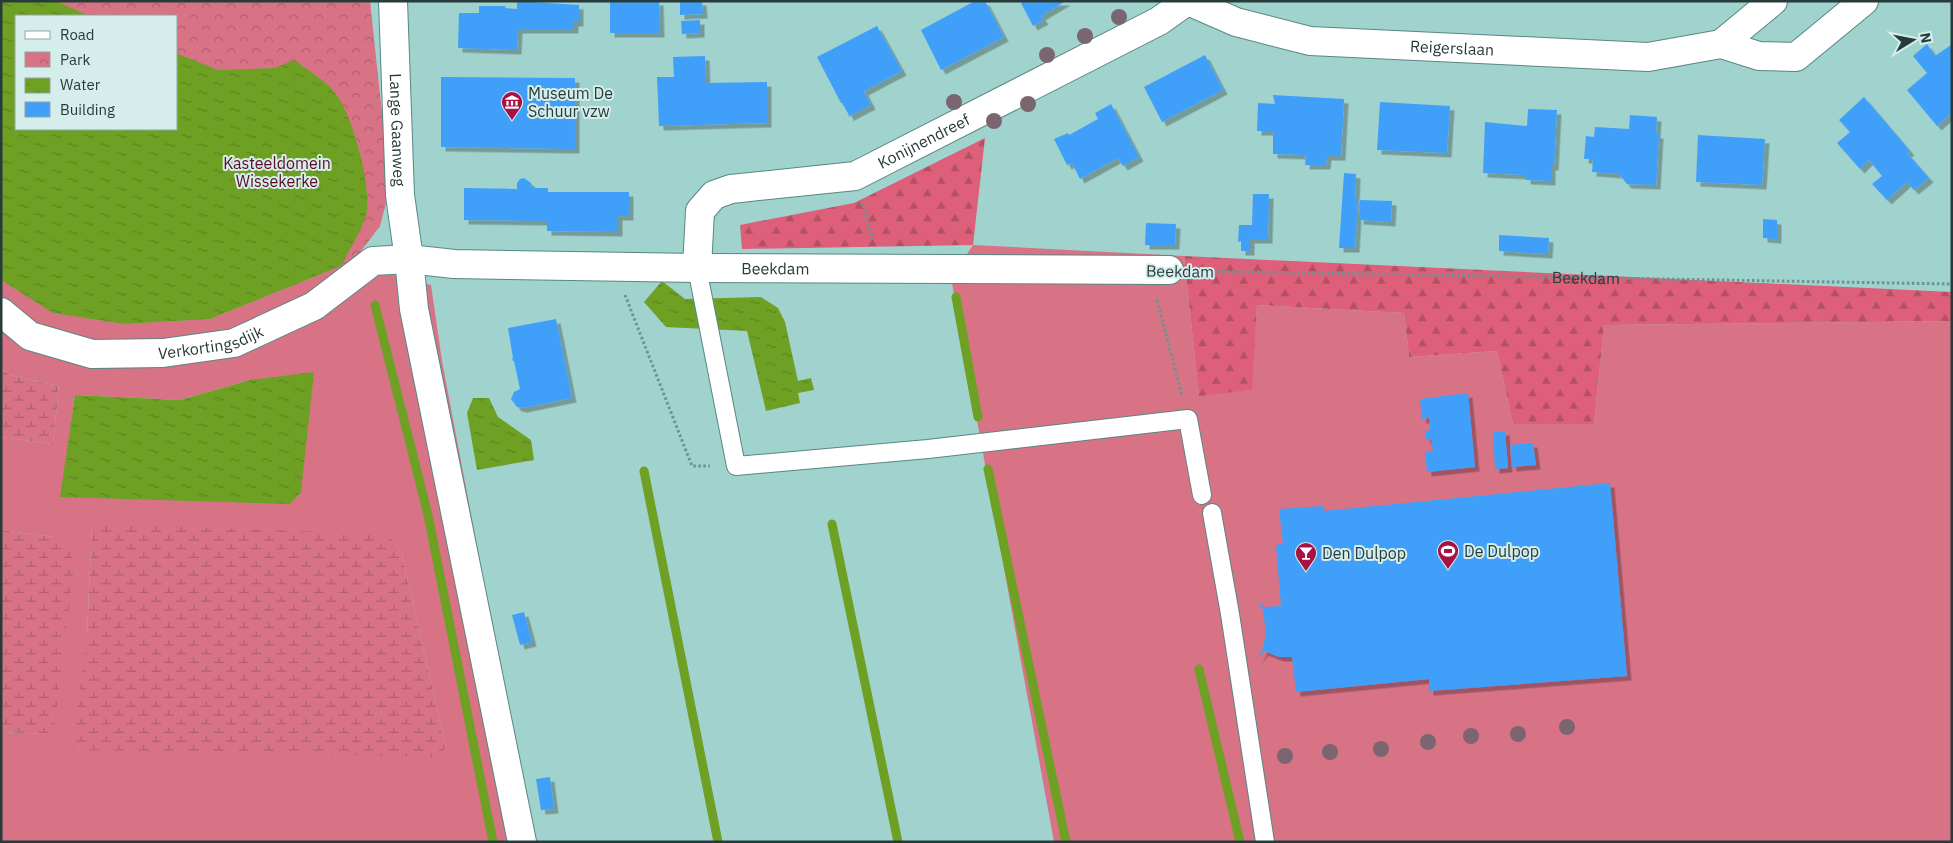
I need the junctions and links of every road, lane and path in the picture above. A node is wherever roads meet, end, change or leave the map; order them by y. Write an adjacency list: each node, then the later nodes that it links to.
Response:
1 (393, 1): 7 (street, Lange Gaanweg)
2 (1187, 1): 5 (street, Reigerslaan); 6 (street, Konijnendreef)
3 (1773, 1): 5 (street)
4 (1864, 1): 5 (street, Reigerslaan)
5 (1722, 44)
6 (855, 176): 9 (street, Konijnendreef); 10 (path)
7 (409, 258): 8 (street, Beekdam); 13 (street, Verkortingsdijk); 18 (street, Lange Gaanweg)
8 (614, 266): 9 (street, Beekdam); 15 (path)
9 (698, 268): 10 (street, Beekdam); 15 (lane)
10 (880, 268): 11 (street, Beekdam)
11 (1159, 270): 12 (path, Beekdam); 14 (path)
12 (1952, 284)
13 (1, 312)
14 (1188, 419): 15 (lane); 16 (lane)
15 (736, 466)
16 (1202, 495)
17 (1212, 513): 19 (lane)
18 (522, 842)
19 (1265, 842)

